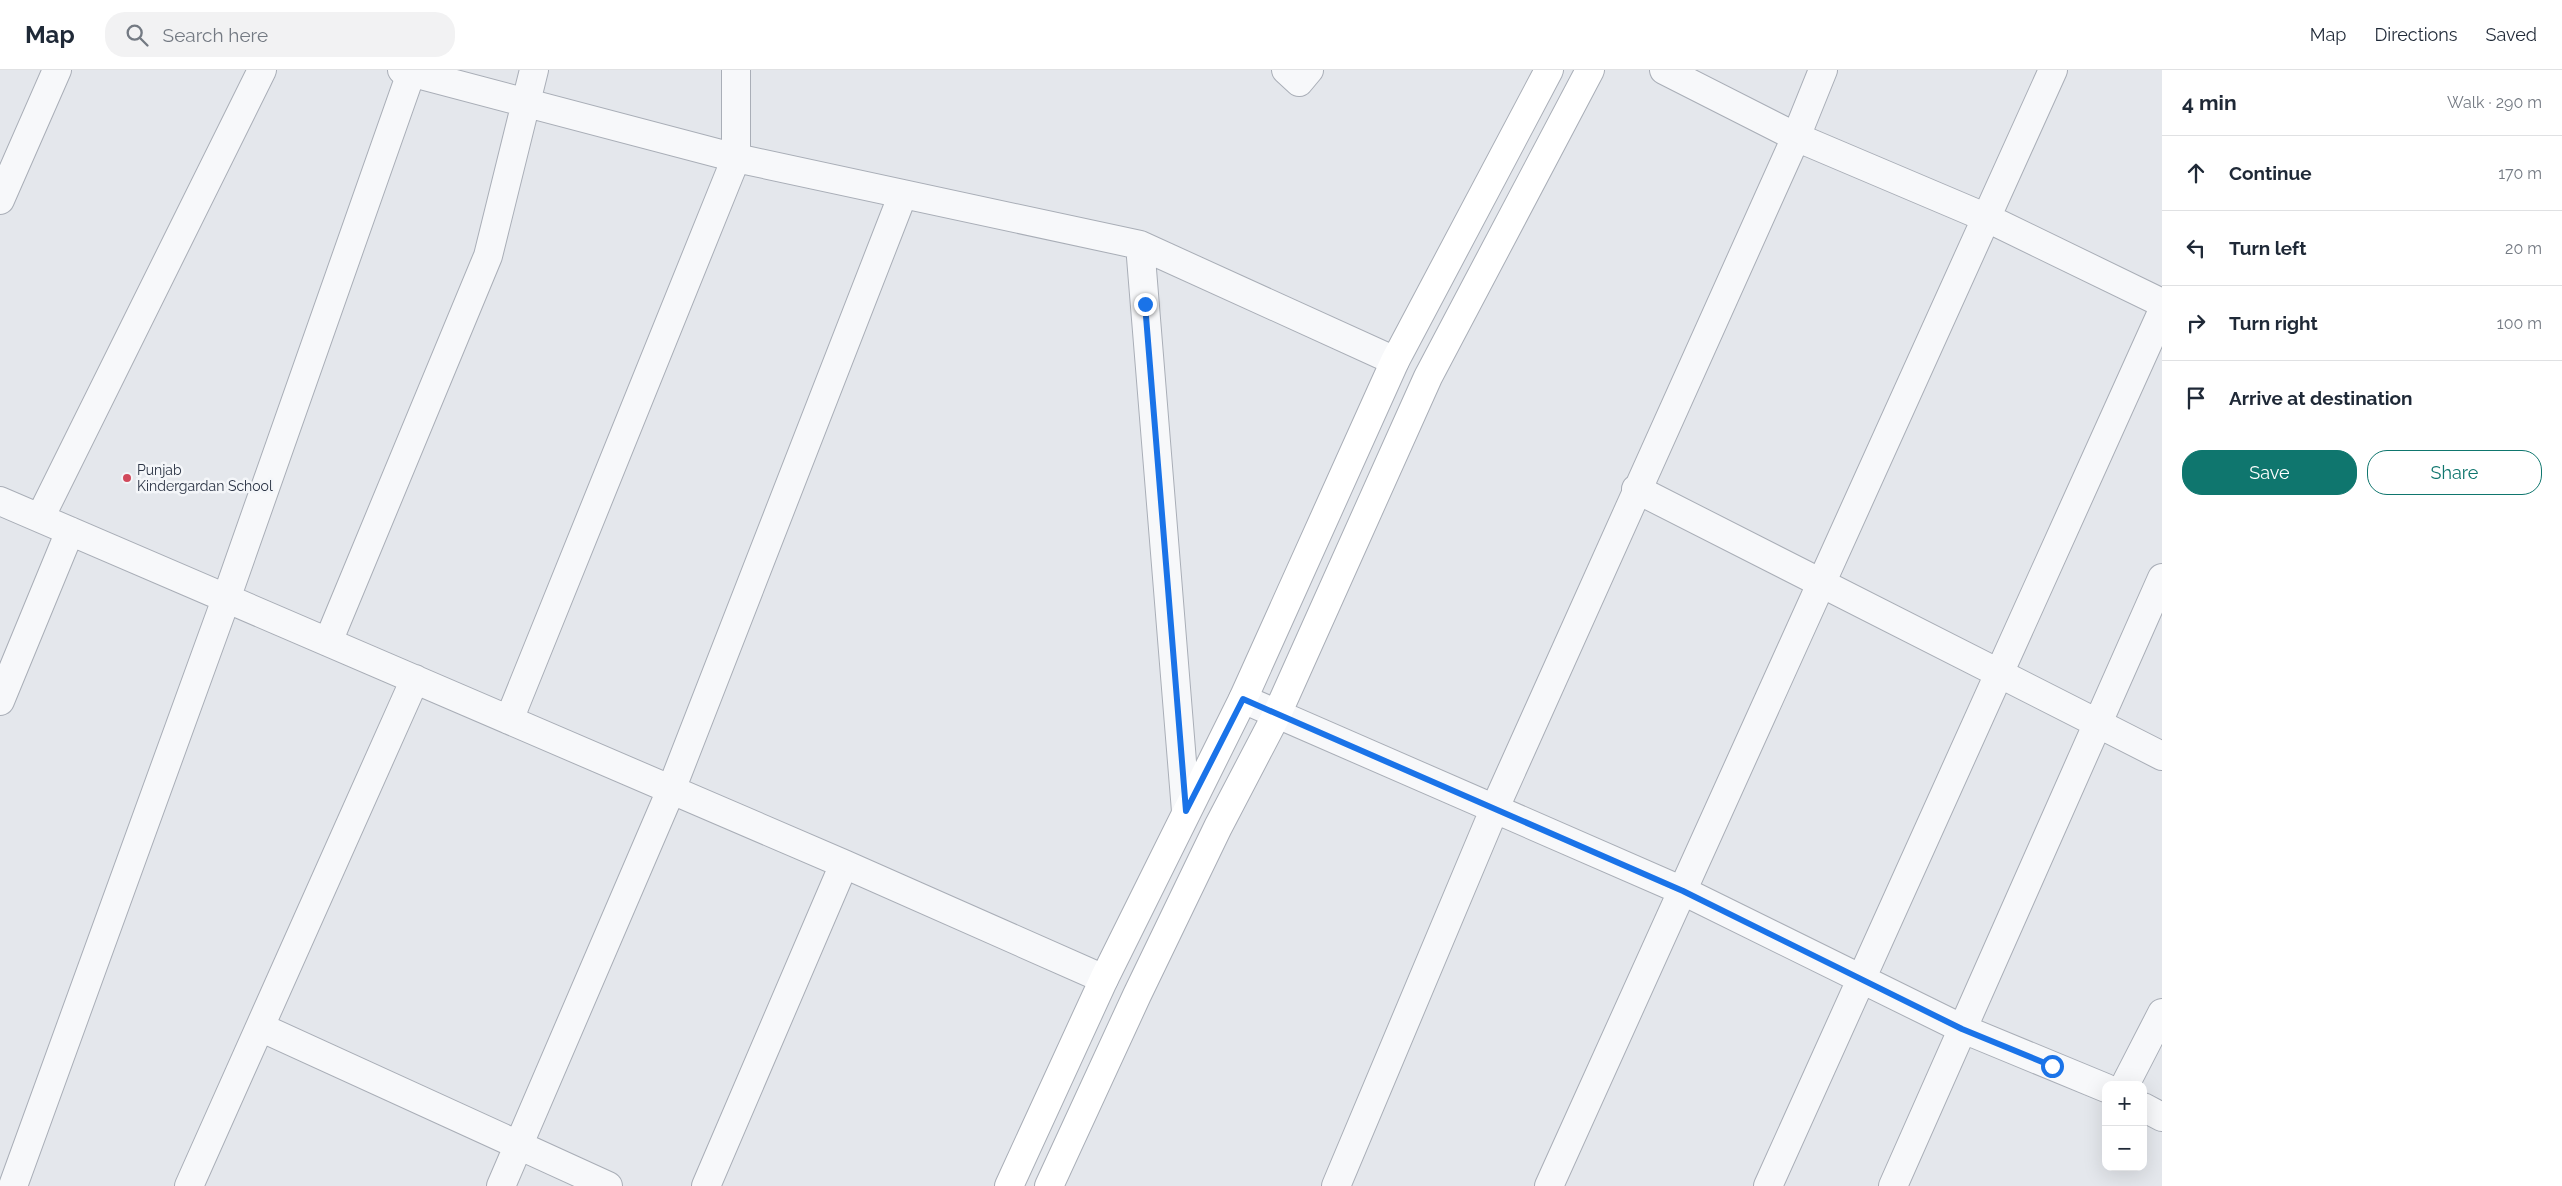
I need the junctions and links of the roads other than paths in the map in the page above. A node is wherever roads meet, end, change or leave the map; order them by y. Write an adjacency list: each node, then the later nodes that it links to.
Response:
1 (57, 70): 17 (street)
2 (262, 70): 27 (street)
3 (534, 70): 13 (street)
4 (736, 70): 15 (street)
5 (1286, 70): 6 (street)
6 (1309, 70)
7 (1549, 70): 20 (street)
8 (1590, 70): 21 (street)
9 (1664, 70): 14 (street)
10 (1823, 70): 14 (street)
11 (2053, 70): 18 (street)
12 (407, 71): 13 (street); 31 (street)
13 (526, 103): 15 (street); 32 (street)
14 (1796, 137): 18 (street); 25 (street)
15 (736, 158): 16 (street); 38 (street)
16 (904, 194): 19 (street); 41 (street)
17 (0, 200)
18 (1987, 218): 22 (street); 30 (street)
19 (1140, 245): 24 (street); 43 (street)
20 (1442, 269): 21 (street); 24 (street)
21 (1474, 285): 37 (street)
22 (2162, 303)
23 (2162, 312): 33 (street)
24 (1395, 361): 35 (street)
25 (1636, 489): 30 (street); 42 (street)
26 (0, 501): 27 (street)
27 (40, 518): 28 (street)
28 (70, 532): 31 (street); 36 (street)
29 (2162, 578): 39 (street)
30 (1822, 584): 33 (street); 45 (street)
31 (226, 599): 32 (street); 58 (street)
32 (328, 642): 34 (street)
33 (2000, 674): 39 (street); 47 (street)
34 (414, 680): 38 (street); 49 (street)
35 (1243, 699): 37 (street); 43 (street)
36 (0, 701)
37 (1277, 714): 42 (street); 57 (street)
38 (510, 720): 41 (street)
39 (2098, 723): 40 (street); 50 (street)
40 (2162, 756)
41 (671, 790): 44 (street); 56 (street)
42 (1494, 810): 45 (street); 65 (street)
43 (1186, 811): 46 (street)
44 (844, 864): 46 (street); 62 (street)
45 (1683, 891): 47 (street); 66 (street)
46 (1104, 979): 55 (street)
47 (1862, 979): 50 (street); 67 (street)
48 (2162, 1013): 51 (street)
49 (260, 1027): 56 (street); 59 (street)
50 (1962, 1029): 52 (street); 68 (street)
51 (2127, 1081)
52 (2102, 1086)
53 (2147, 1109): 54 (street)
54 (2162, 1117)
55 (1034, 1131): 57 (street); 63 (street)
56 (518, 1145): 60 (street); 61 (street)
57 (1067, 1146): 64 (street)
58 (13, 1186)
59 (189, 1186)
60 (501, 1186)
61 (608, 1186)
62 (706, 1186)
63 (1009, 1186)
64 (1049, 1186)
65 (1336, 1186)
66 (1549, 1186)
67 (1768, 1186)
68 (1893, 1186)

